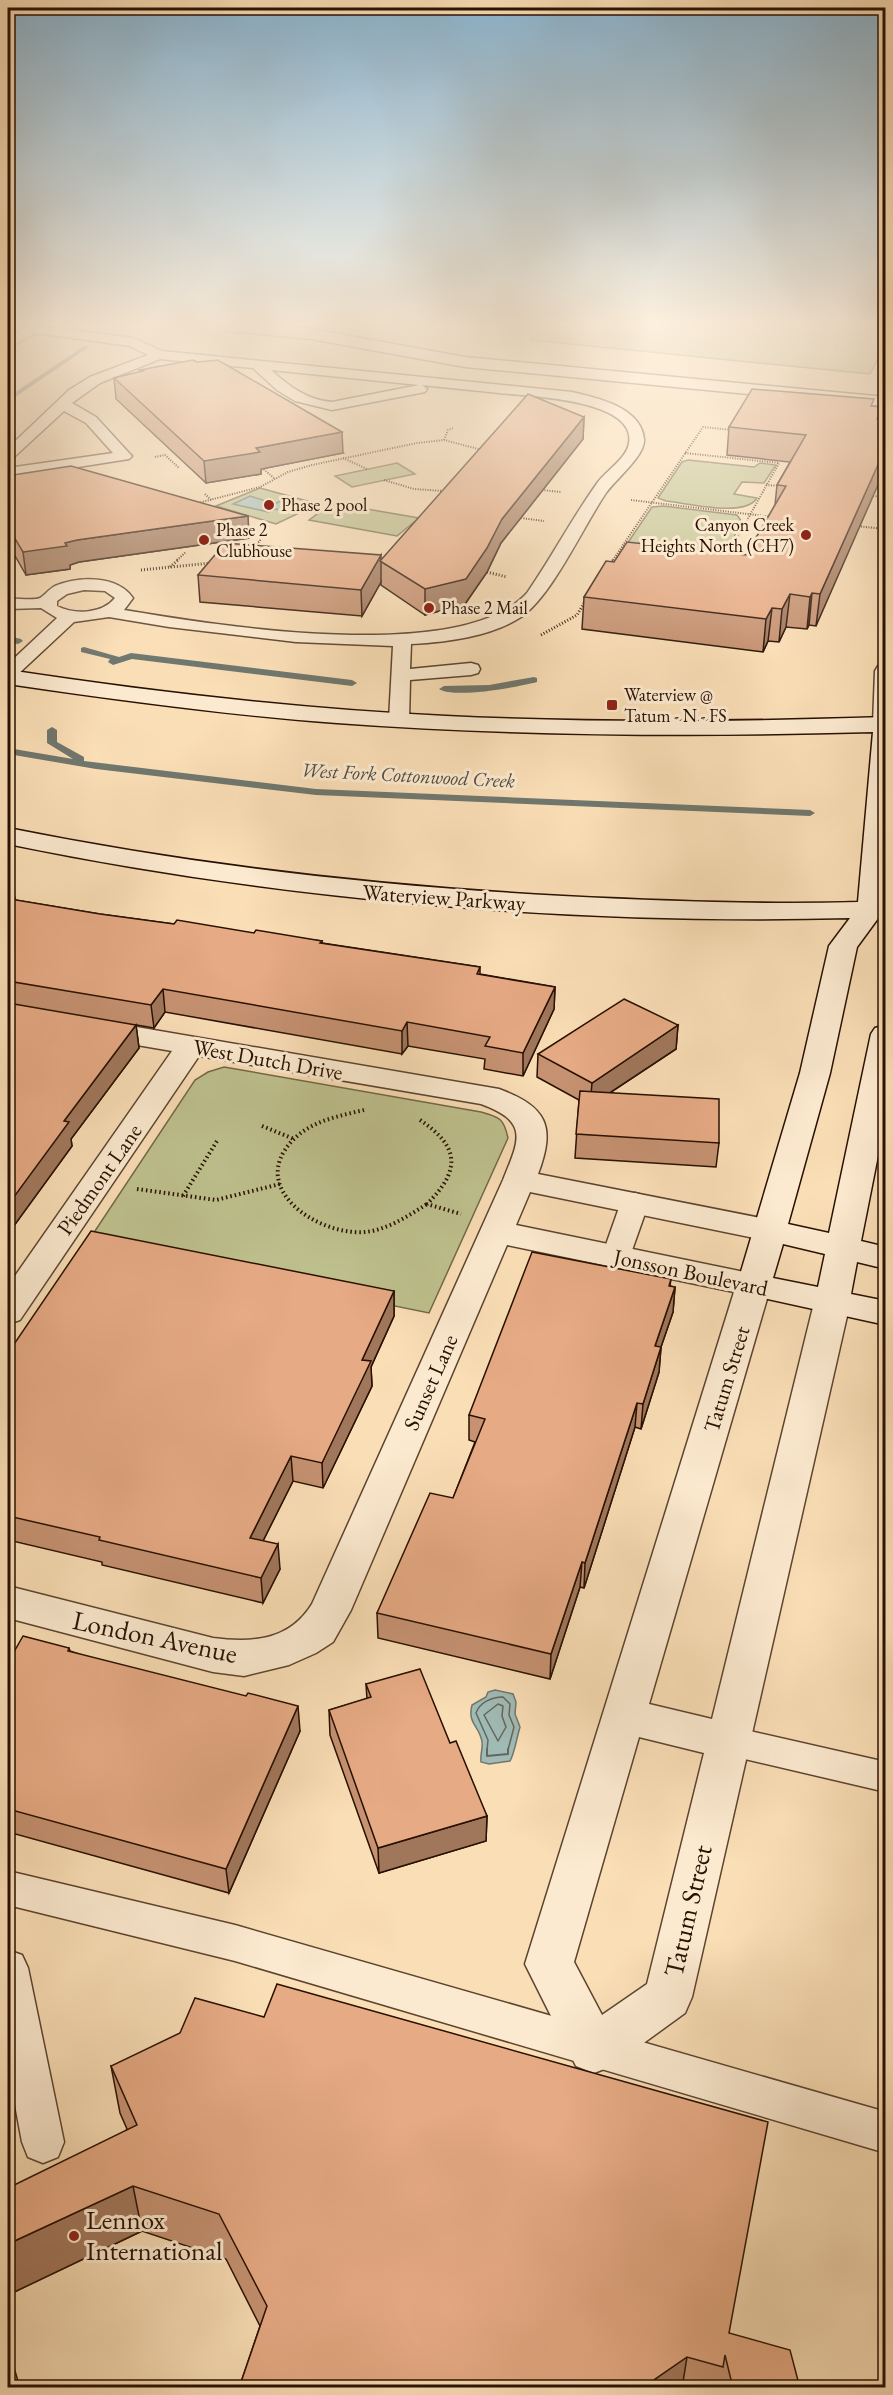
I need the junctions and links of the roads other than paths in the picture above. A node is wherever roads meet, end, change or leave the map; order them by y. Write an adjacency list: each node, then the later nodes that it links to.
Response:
1 (27, 438): 4 (lane)
2 (107, 438): 5 (lane)
3 (636, 438): 10 (lane)
4 (8, 455)
5 (8, 473)
6 (47, 603): 7 (lane); 8 (lane); 9 (lane)
7 (8, 604)
8 (109, 612): 9 (lane); 10 (lane)
9 (70, 616): 13 (lane)
10 (402, 640): 14 (lane)
11 (471, 669): 14 (lane)
12 (885, 670): 16 (street)
13 (8, 675): 15 (street)
14 (402, 675): 15 (lane)
15 (399, 720): 16 (street)
16 (885, 724): 18 (street)
17 (8, 836): 18 (street, Waterview Parkway)
18 (881, 915): 26 (street, Tatum Street)
19 (8, 1014): 21 (street, West Dutch Drive)
20 (885, 1034): 27 (street, Tatum Street)
21 (190, 1046): 22 (street, West Dutch Drive); 32 (street, Piedmont Lane)
22 (525, 1113): 23 (street, Sunset Lane)
23 (519, 1180): 24 (street); 25 (street, Sunset Lane)
24 (635, 1202): 26 (street); 28 (lane)
25 (498, 1228): 28 (street, Jonsson Boulevard); 35 (street, Sunset Lane)
26 (769, 1230): 27 (street); 30 (street, Tatum Street)
27 (844, 1250): 29 (street); 31 (street, Tatum Street)
28 (616, 1256): 30 (street, Jonsson Boulevard)
29 (885, 1258)
30 (754, 1285): 31 (street, Jonsson Boulevard); 36 (street, Tatum Street)
31 (832, 1303): 33 (street, Jonsson Boulevard); 37 (street, Tatum Street)
32 (8, 1312)
33 (885, 1313)
34 (8, 1602): 35 (street, London Avenue)
35 (301, 1641)
36 (624, 1716): 37 (street); 41 (street, Tatum Street)
37 (728, 1741): 38 (lane); 41 (street, Tatum Street)
38 (885, 1777)
39 (8, 1888): 41 (lane)
40 (8, 1968): 43 (lane)
41 (594, 2049): 42 (lane)
42 (885, 2133)
43 (43, 2142)

